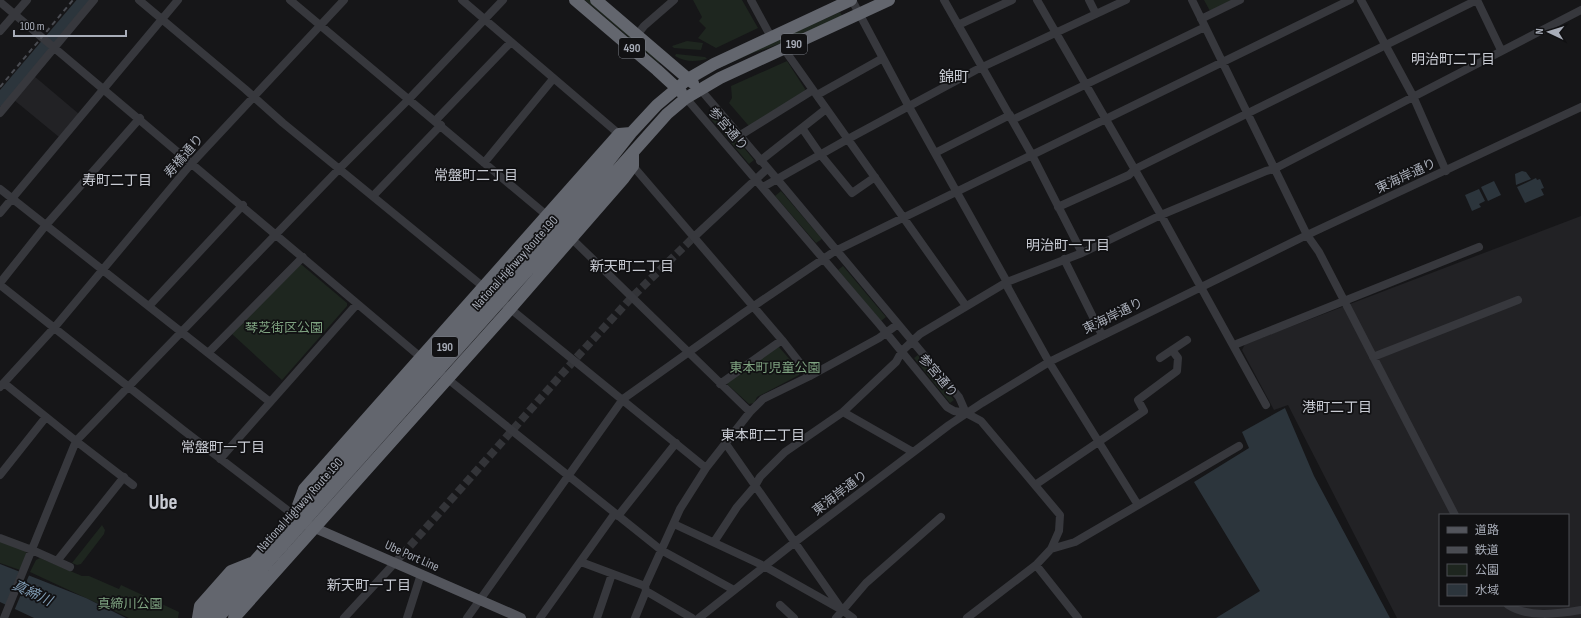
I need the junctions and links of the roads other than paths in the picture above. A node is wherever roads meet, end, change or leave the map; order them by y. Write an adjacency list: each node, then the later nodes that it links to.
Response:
1 (27, 0): 27 (street)
2 (94, 0): 42 (street)
3 (139, 0): 30 (street)
4 (178, 0): 30 (street)
5 (290, 0): 33 (street)
6 (344, 0): 33 (street, 寿橋通り)
7 (462, 0): 31 (street)
8 (503, 0): 31 (street)
9 (575, 0): 51 (highway, 490)
10 (596, 0): 38 (highway, 490)
11 (674, 0): 38 (street)
12 (751, 0): 39 (street)
13 (852, 0): 28 (street); 39 (highway, National Highway Route 190 / 190)
14 (889, 0): 28 (highway, National Highway Route 190 / 190)
15 (944, 0): 34 (street)
16 (1012, 0): 34 (street)
17 (1037, 0): 37 (street)
18 (1089, 0): 29 (street)
19 (1126, 0): 29 (street)
20 (1192, 0): 32 (street)
21 (1240, 0): 32 (street)
22 (1350, 0): 46 (street)
23 (1361, 0): 41 (street)
24 (1477, 0): 41 (street); 44 (street)
25 (0, 2): 27 (street)
26 (1581, 10): 44 (street)
27 (15, 14): 36 (street); 42 (street)
28 (860, 14): 43 (highway, National Highway Route 190 / 190); 45 (street)
29 (1096, 14): 37 (street)
30 (162, 18): 53 (street); 56 (street)
31 (485, 19): 40 (street); 58 (street)
32 (1201, 19): 35 (street)
33 (320, 25): 56 (street, 寿橋通り); 58 (street)
34 (958, 25): 47 (street)
35 (1205, 27): 46 (street); 50 (street)
36 (0, 32)
37 (1056, 33): 47 (street); 50 (street)
38 (637, 35): 49 (highway, 490)
39 (771, 36): 49 (highway, National Highway Route 190 / 190)
40 (511, 42): 48 (street); 67 (street)
41 (1387, 46): 55 (street); 63 (street)
42 (53, 48): 53 (street); 62 (street)
43 (784, 49): 52 (highway, National Highway Route 190 / 190); 54 (street)
44 (1501, 50): 55 (street)
45 (883, 58): 54 (street); 59 (street)
46 (1222, 62): 63 (street); 66 (street)
47 (982, 67): 59 (street); 64 (street)
48 (553, 79): 69 (street); 76 (street)
49 (688, 79): 51 (highway, National Highway Route 190 / 190); 52 (highway, 490)
50 (1086, 84): 64 (street); 66 (street)
51 (676, 87): 57 (highway, 490); 69 (highway, National Highway Route 190 / 190)
52 (700, 89): 57 (highway, National Highway Route 190 / 190); 70 (street, 参宮通り)
53 (103, 90): 65 (street); 91 (street)
54 (815, 93): 61 (street); 70 (street)
55 (1413, 96): 82 (street); 83 (street)
56 (254, 97): 77 (street, 寿橋通り); 79 (street)
57 (686, 98): 78 (highway, National Highway Route 190 / 190); 85 (street, 参宮通り)
58 (409, 99): 67 (street); 79 (street)
59 (908, 105): 71 (street); 72 (street)
60 (1581, 107): 83 (street, 東海岸通り)
61 (826, 109): 68 (street); 71 (street)
62 (0, 113)
63 (1247, 114): 81 (street); 82 (street)
64 (1011, 117): 72 (street); 74 (street)
65 (140, 118): 77 (street); 97 (street)
66 (1106, 119): 74 (street); 81 (street)
67 (438, 123): 76 (street); 90 (street)
68 (802, 128): 73 (street); 75 (street)
69 (625, 134): 98 (highway); 98 (highway, National Highway Route 190 / 190)
70 (739, 136): 75 (street, 参宮通り)
71 (848, 139): 73 (street); 84 (street)
72 (935, 153): 89 (street)
73 (820, 154): 84 (street); 86 (street)
74 (1032, 154): 89 (street); 93 (street)
75 (760, 161): 80 (street, 参宮通り)
76 (484, 163): 98 (street)
77 (191, 164): 92 (street); 108 (street, 寿橋通り)
78 (627, 166): 98 (highway, National Highway Route 190 / 190); 101 (street)
79 (339, 168): 90 (street); 99 (street)
80 (767, 168): 85 (street); 86 (street, 参宮通り)
81 (1135, 169): 93 (street); 95 (street)
82 (1274, 169): 95 (street); 100 (street)
83 (1446, 171): 100 (street, 東海岸通り)
84 (875, 177): 96 (street)
85 (755, 179): 87 (street, 参宮通り); 101 (street)
86 (777, 179): 87 (street); 103 (street, 参宮通り)
87 (763, 187): 106 (street, 参宮通り)
88 (0, 189): 91 (street)
89 (957, 192): 96 (street); 109 (street)
90 (373, 196): 112 (street)
91 (12, 198): 94 (street); 97 (street)
92 (243, 206): 99 (street); 116 (street)
93 (1058, 207): 104 (street)
94 (0, 213)
95 (1162, 215): 104 (street); 111 (street)
96 (904, 218): 103 (street); 117 (street)
97 (46, 225): 108 (street); 110 (street)
98 (559, 227): 112 (highway, National Highway Route 190 / 190); 119 (highway); 131 (street)
99 (276, 234): 105 (street); 122 (street)
100 (1307, 235): 111 (street, 東海岸通り); 114 (street)
101 (694, 237): 118 (street)
102 (1479, 248): 114 (street)
103 (836, 251): 106 (street); 120 (street, 参宮通り)
104 (1082, 253): 107 (street)
105 (303, 257): 115 (street); 132 (street)
106 (823, 259): 118 (street); 123 (street, 参宮通り)
107 (1064, 259): 109 (street); 124 (street)
108 (102, 271): 116 (street); 121 (street, 寿橋通り)
109 (1007, 282): 117 (street); 135 (street)
110 (0, 284): 121 (street)
111 (1201, 286): 124 (street, 東海岸通り); 128 (street)
112 (492, 294): 119 (street); 136 (highway, National Highway Route 190 / 190)
113 (1518, 300): 133 (street)
114 (1344, 301): 128 (street); 133 (street)
115 (357, 304): 136 (street); 142 (street)
116 (149, 306): 122 (street)
117 (966, 306): 127 (street)
118 (754, 307): 125 (street); 131 (street)
119 (510, 308): 136 (highway); 141 (street)
120 (898, 324): 123 (street); 127 (street, 参宮通り)
121 (54, 328): 139 (street, 寿橋通り); 140 (street)
122 (181, 332): 132 (street); 140 (street)
123 (887, 333): 130 (street, 参宮通り); 137 (street)
124 (1102, 335): 135 (street, 東海岸通り)
125 (782, 340): 137 (street); 138 (street)
126 (1187, 340): 129 (street)
127 (913, 342): 130 (street); 146 (street, 参宮通り)
128 (1234, 345): 143 (street)
129 (1172, 350): 134 (street); 149 (street)
130 (902, 351): 145 (street); 146 (street, 参宮通り)
131 (688, 352): 138 (street); 141 (street)
132 (208, 353): 142 (street)
133 (1374, 357): 164 (street)
134 (1160, 358)
135 (1049, 362): 146 (street, 東海岸通り); 149 (street)
136 (434, 368): 157 (street); 166 (highway, National Highway Route 190 / 190); 168 (highway)
137 (810, 376): 144 (street)
138 (720, 384): 144 (street)
139 (2, 385): 147 (street)
140 (129, 387): 148 (street); 154 (street)
141 (623, 400): 150 (street); 157 (street)
142 (270, 402): 154 (street)
143 (1266, 404)
144 (750, 412): 151 (street)
145 (843, 412): 153 (street); 161 (street)
146 (966, 413): 153 (street, 東海岸通り); 160 (street)
147 (46, 417): 148 (street); 156 (street)
148 (76, 441): 158 (street); 173 (street)
149 (1099, 441): 160 (street); 162 (street)
150 (676, 443): 155 (street); 163 (street)
151 (726, 444): 155 (street); 161 (street)
152 (1239, 446): 162 (street)
153 (914, 452): 171 (street, 東海岸通り)
154 (220, 459): 166 (street)
155 (706, 468): 167 (street)
156 (0, 475)
157 (568, 475): 163 (street); 187 (street)
158 (124, 477): 159 (street); 176 (street)
159 (133, 484)
160 (1035, 485): 172 (street)
161 (755, 486): 170 (street); 171 (street)
162 (1138, 505): 172 (street)
163 (617, 514): 174 (street); 178 (street)
164 (1454, 514)
165 (942, 517): 190 (street)
166 (299, 519): 168 (main road, Ube Port Line); 177 (highway, National Highway Route 190 / 190); 195 (highway, National Highway Route 190 / 190)
167 (674, 524): 170 (street); 174 (street)
168 (315, 528): 179 (main road, Ube Port Line); 196 (highway)
169 (0, 538): 173 (street)
170 (714, 542): 182 (street)
171 (795, 542): 182 (street, 東海岸通り); 190 (street)
172 (1051, 549): 180 (street)
173 (32, 550): 176 (street); 192 (street)
174 (661, 550): 185 (street); 186 (street)
175 (402, 555): 179 (street)
176 (57, 560): 181 (street)
177 (254, 562): 193 (highway); 194 (highway, National Highway Route 190 / 190)
178 (580, 562): 184 (street); 201 (street)
179 (394, 563): 183 (main road, Ube Port Line); 197 (street)
180 (1036, 565): 209 (street); 210 (street)
181 (70, 566)
182 (764, 566): 186 (street, 東海岸通り); 190 (street)
183 (421, 574): 187 (main road, Ube Port Line); 198 (street)
184 (612, 574): 185 (street); 202 (street)
185 (646, 588): 203 (street); 204 (street)
186 (734, 590): 205 (street, 東海岸通り)
187 (479, 600): 199 (street); 200 (main road, Ube Port Line)
188 (780, 605): 206 (street)
189 (1509, 606): 191 (street)
190 (842, 610): 207 (street); 208 (street)
191 (1581, 610)
192 (4, 618)
193 (198, 618)
194 (204, 618)
195 (218, 618)
196 (234, 618)
197 (344, 618)
198 (407, 618)
199 (467, 618)
200 (521, 618)
201 (540, 618)
202 (597, 618)
203 (635, 618)
204 (692, 618)
205 (700, 618)
206 (794, 618)
207 (836, 618)
208 (853, 618)
209 (967, 618)
210 (1078, 618)

